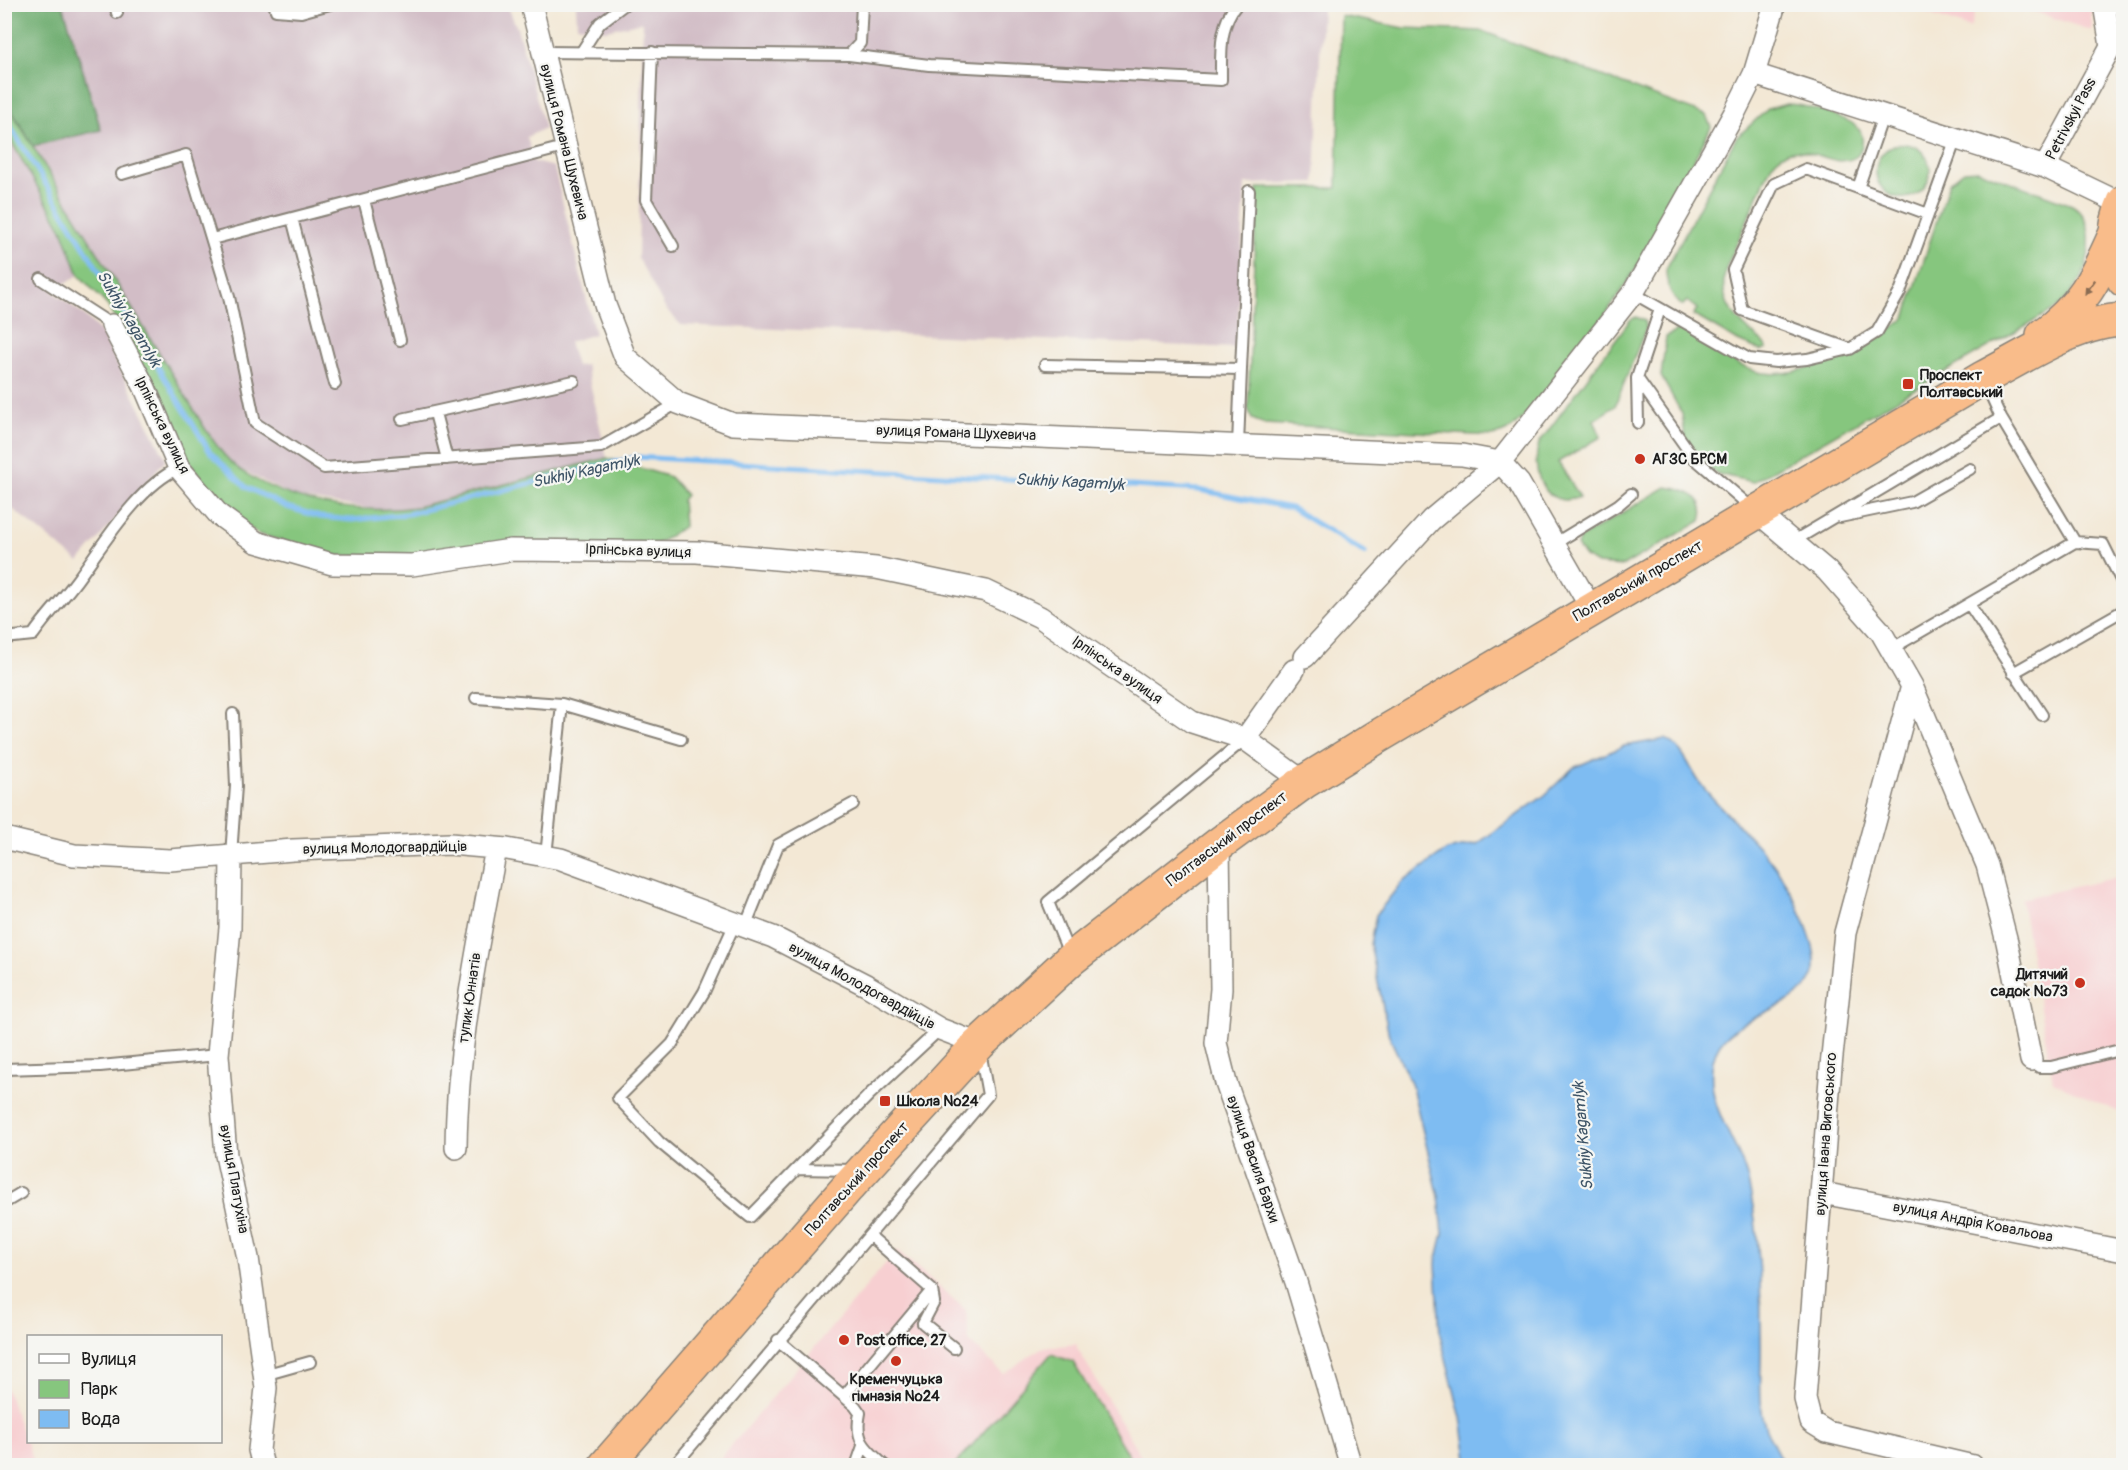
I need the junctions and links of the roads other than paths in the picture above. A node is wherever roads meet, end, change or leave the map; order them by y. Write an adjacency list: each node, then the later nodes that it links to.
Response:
1 (274, 4): 2 (lane)
2 (330, 4)
3 (531, 4): 10 (street, вулиця Романа Шухевича)
4 (625, 4): 9 (lane)
5 (862, 4): 12 (lane)
6 (1237, 4): 12 (lane)
7 (1775, 4): 13 (street)
8 (2104, 4): 17 (street, Petrivskyi Pass)
9 (582, 51): 10 (lane); 11 (lane)
10 (542, 52): 16 (street, вулиця Романа Шухевича)
11 (652, 52): 12 (lane); 26 (lane)
12 (849, 55)
13 (1754, 74): 14 (street); 29 (street)
14 (1883, 116): 15 (street); 19 (lane)
15 (1956, 138): 17 (street); 23 (lane)
16 (564, 147): 21 (lane); 41 (street, вулиця Романа Шухевича)
17 (2045, 166): 22 (street)
18 (122, 174): 25 (lane)
19 (1858, 188): 23 (lane); 34 (lane)
20 (1249, 191): 36 (lane)
21 (364, 200): 24 (lane); 33 (lane)
22 (2120, 213): 28 (highway); 38 (highway, one-way to 38)
23 (1928, 214): 34 (lane)
24 (292, 218): 25 (lane); 40 (lane)
25 (212, 239): 47 (lane)
26 (673, 246)
27 (41, 279): 32 (lane)
28 (2124, 280)
29 (1633, 293): 30 (lane); 48 (street)
30 (1660, 309): 34 (lane); 37 (lane)
31 (2124, 320): 38 (highway)
32 (112, 325): 49 (street, Ірпінська вулиця)
33 (400, 340)
34 (1850, 349)
35 (1045, 365): 36 (lane)
36 (1242, 369): 46 (lane)
37 (1637, 378): 45 (lane); 52 (lane)
38 (1983, 378): 43 (lane); 52 (highway, Полтавський проспект)
39 (574, 381): 42 (lane)
40 (336, 384)
41 (678, 403): 46 (street, вулиця Романа Шухевича); 47 (lane)
42 (435, 413): 44 (lane); 47 (lane)
43 (2001, 418): 53 (lane); 55 (lane)
44 (402, 419)
45 (1638, 423)
46 (1238, 445): 48 (street, вулиця Романа Шухевича)
47 (447, 459)
48 (1500, 462): 56 (street); 70 (street)
49 (179, 468): 61 (lane); 70 (street, Ірпінська вулиця)
50 (1970, 469): 53 (lane)
51 (1631, 494): 56 (lane)
52 (1756, 511): 54 (street); 59 (highway, Полтавський проспект)
53 (1831, 519): 54 (lane)
54 (1792, 542): 62 (street)
55 (2075, 542): 57 (lane); 58 (lane)
56 (1554, 544): 59 (street)
57 (2124, 586)
58 (1969, 604): 62 (lane); 63 (lane)
59 (1591, 608): 71 (highway, Полтавський проспект)
60 (2123, 610): 63 (lane)
61 (4, 638)
62 (1891, 649): 64 (street)
63 (2013, 673): 68 (lane)
64 (1912, 686): 84 (street); 90 (street, вулиця Івана Виговського)
65 (476, 698): 66 (lane)
66 (562, 704): 69 (lane); 77 (lane)
67 (233, 714): 76 (lane)
68 (2042, 715)
69 (681, 739)
70 (1245, 739): 71 (street, Ірпінська вулиця); 79 (lane)
71 (1304, 782): 74 (highway, Полтавський проспект)
72 (853, 804): 78 (lane)
73 (4, 838): 76 (street, вулиця Молодогвардійців)
74 (1219, 844): 79 (highway, Полтавський проспект); 106 (street, вулиця Василя Бархи)
75 (496, 849): 76 (street, вулиця Молодогвардійців); 77 (street, вулиця Молодогвардійців); 86 (street, тупик Юннатів)
76 (231, 855): 83 (street, вулиця Платухіна)
77 (546, 856): 78 (street, вулиця Молодогвардійців)
78 (740, 925): 80 (street, вулиця Молодогвардійців); 87 (lane)
79 (1071, 959): 81 (highway, Полтавський проспект)
80 (940, 1029): 81 (street, вулиця Молодогвардійців); 87 (lane)
81 (979, 1044): 88 (highway, Полтавський проспект); 92 (lane)
82 (2124, 1049): 84 (lane)
83 (218, 1055): 85 (lane); 98 (street, вулиця Платухіна)
84 (2031, 1060)
85 (4, 1069)
86 (456, 1148)
87 (797, 1169): 88 (lane)
88 (864, 1170): 102 (highway, Полтавський проспект)
89 (21, 1193): 91 (lane)
90 (1822, 1193): 93 (street, вулиця Андрія Ковальова); 107 (street, вулиця Івана Виговського)
91 (4, 1203)
92 (870, 1236): 94 (lane); 95 (lane)
93 (2124, 1251)
94 (932, 1290): 96 (lane); 99 (lane)
95 (778, 1340): 99 (lane); 103 (lane)
96 (954, 1348)
97 (310, 1362): 98 (lane)
98 (264, 1375): 101 (street, вулиця Платухіна)
99 (844, 1396): 100 (lane)
100 (862, 1446): 104 (lane); 105 (lane)
101 (263, 1466)
102 (605, 1466)
103 (674, 1466)
104 (856, 1466)
105 (885, 1466)
106 (1351, 1466)
107 (1972, 1466)

